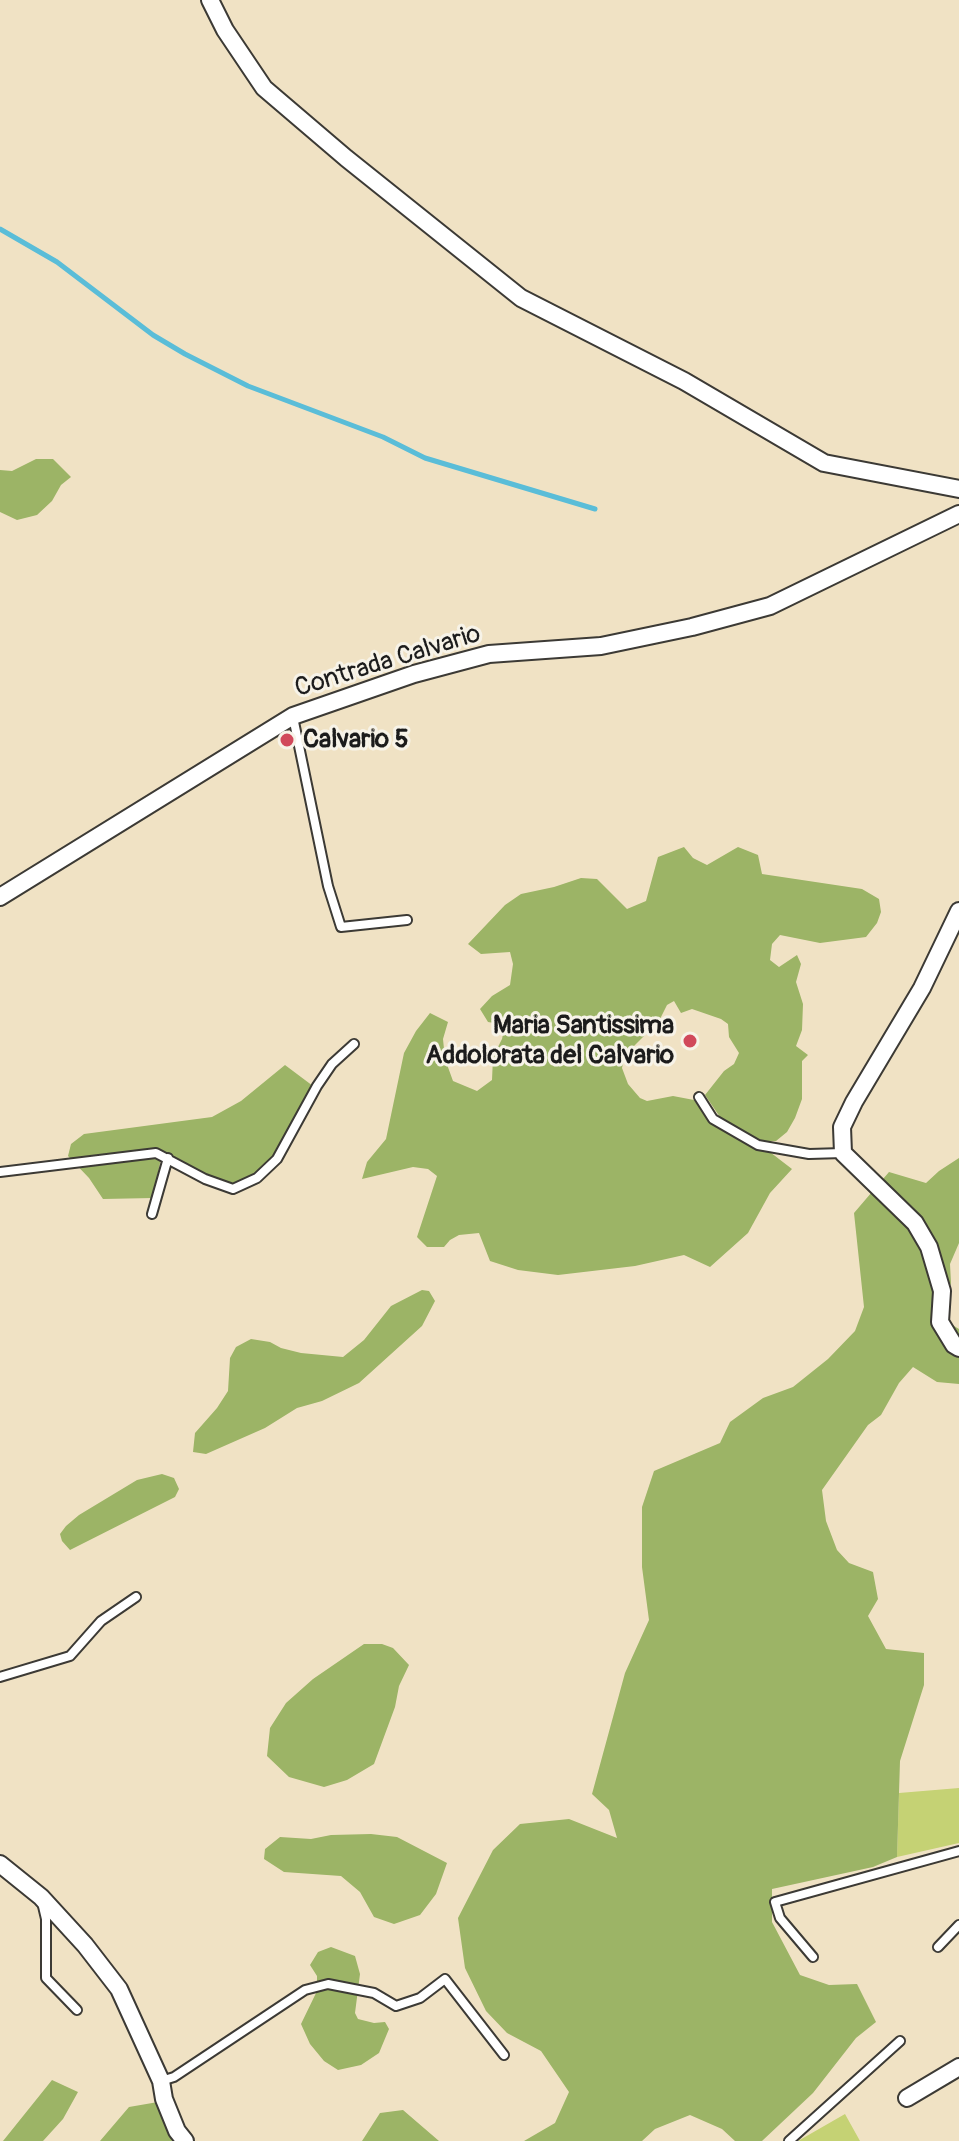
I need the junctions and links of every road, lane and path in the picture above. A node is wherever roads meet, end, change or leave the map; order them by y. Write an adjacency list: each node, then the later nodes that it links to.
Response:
1 (210, 0): 2 (street)
2 (959, 489)
3 (959, 514): 4 (street, Contrada Calvario)
4 (293, 716): 5 (street, Contrada Calvario); 7 (lane)
5 (0, 897)
6 (959, 911): 10 (street)
7 (407, 920)
8 (354, 1044): 11 (lane)
9 (699, 1097): 10 (lane)
10 (843, 1153): 14 (street)
11 (168, 1158): 12 (lane); 13 (lane)
12 (0, 1172)
13 (152, 1214)
14 (959, 1348)
15 (136, 1597): 16 (lane)
16 (0, 1677)
17 (959, 1851): 22 (lane)
18 (0, 1864): 19 (street)
19 (41, 1897): 23 (lane); 27 (street)
20 (959, 1925): 21 (lane)
21 (938, 1947)
22 (813, 1957)
23 (77, 2010)
24 (900, 2041): 30 (lane)
25 (504, 2055): 27 (lane)
26 (959, 2067): 28 (street)
27 (161, 2081): 29 (street)
28 (907, 2098)
29 (185, 2141)
30 (789, 2141)

